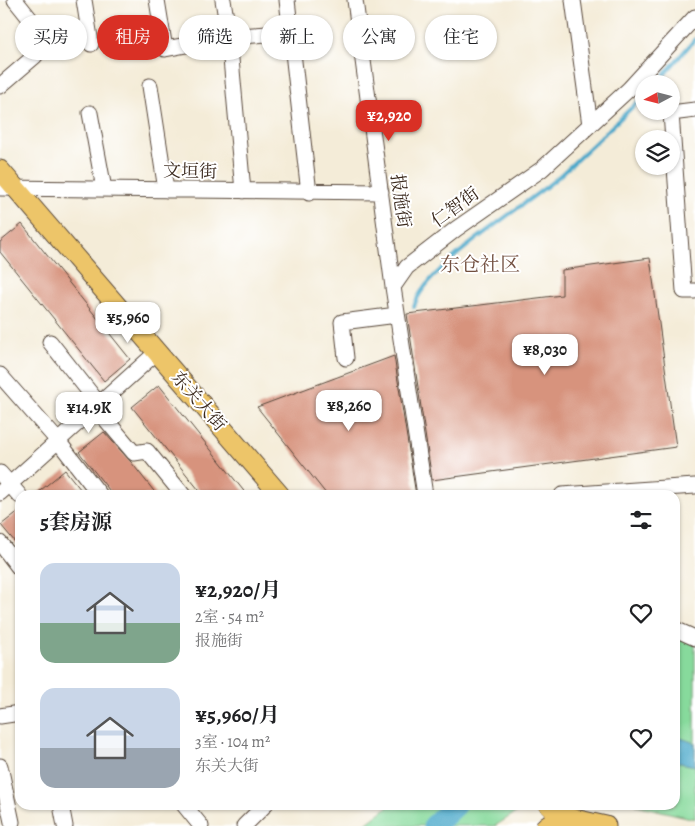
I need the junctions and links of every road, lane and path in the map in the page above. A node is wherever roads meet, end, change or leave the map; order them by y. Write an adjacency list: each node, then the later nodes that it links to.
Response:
1 (15, 0): 15 (street)
2 (84, 0): 11 (street)
3 (157, 0): 12 (street)
4 (223, 0): 8 (street)
5 (287, 0): 9 (street)
6 (355, 0): 25 (street, 报施街)
7 (573, 0): 19 (street)
8 (225, 15)
9 (289, 15)
10 (695, 17): 19 (street, 仁智街)
11 (91, 44)
12 (179, 46)
13 (231, 60): 24 (street)
14 (295, 60): 26 (street)
15 (0, 86)
16 (150, 86): 23 (street)
17 (695, 110): 28 (street)
18 (90, 112): 22 (street)
19 (590, 125): 27 (street, 仁智街)
20 (0, 170): 21 (main road, 东关大街)
21 (8, 188): 22 (street, 文垣街); 31 (main road, 东关大街)
22 (104, 189): 23 (street, 文垣街)
23 (166, 190): 24 (street, 文垣街)
24 (242, 191): 26 (street, 文垣街)
25 (381, 192): 26 (street, 文垣街); 27 (street, 报施街)
26 (309, 193)
27 (393, 288): 29 (street)
28 (695, 291)
29 (397, 315): 32 (street); 41 (street)
30 (50, 342): 34 (street)
31 (157, 352): 34 (street); 40 (main road, 东关大街)
32 (346, 358)
33 (0, 375): 35 (street)
34 (97, 406): 35 (street); 39 (street)
35 (58, 441): 36 (street); 38 (street)
36 (3, 483): 43 (street)
37 (695, 486): 42 (street)
38 (96, 490)
39 (179, 490)
40 (276, 490)
41 (424, 490)
42 (636, 490)
43 (15, 492)
44 (0, 543): 45 (street)
45 (15, 562)
46 (680, 631): 47 (street)
47 (695, 638)
48 (15, 714): 49 (street)
49 (0, 716)
50 (0, 766): 55 (street)
51 (62, 810): 56 (street)
52 (188, 810): 57 (street)
53 (260, 810): 58 (street)
54 (558, 820): 59 (main road)
55 (12, 822)
56 (65, 826)
57 (201, 826)
58 (244, 826)
59 (606, 826)

